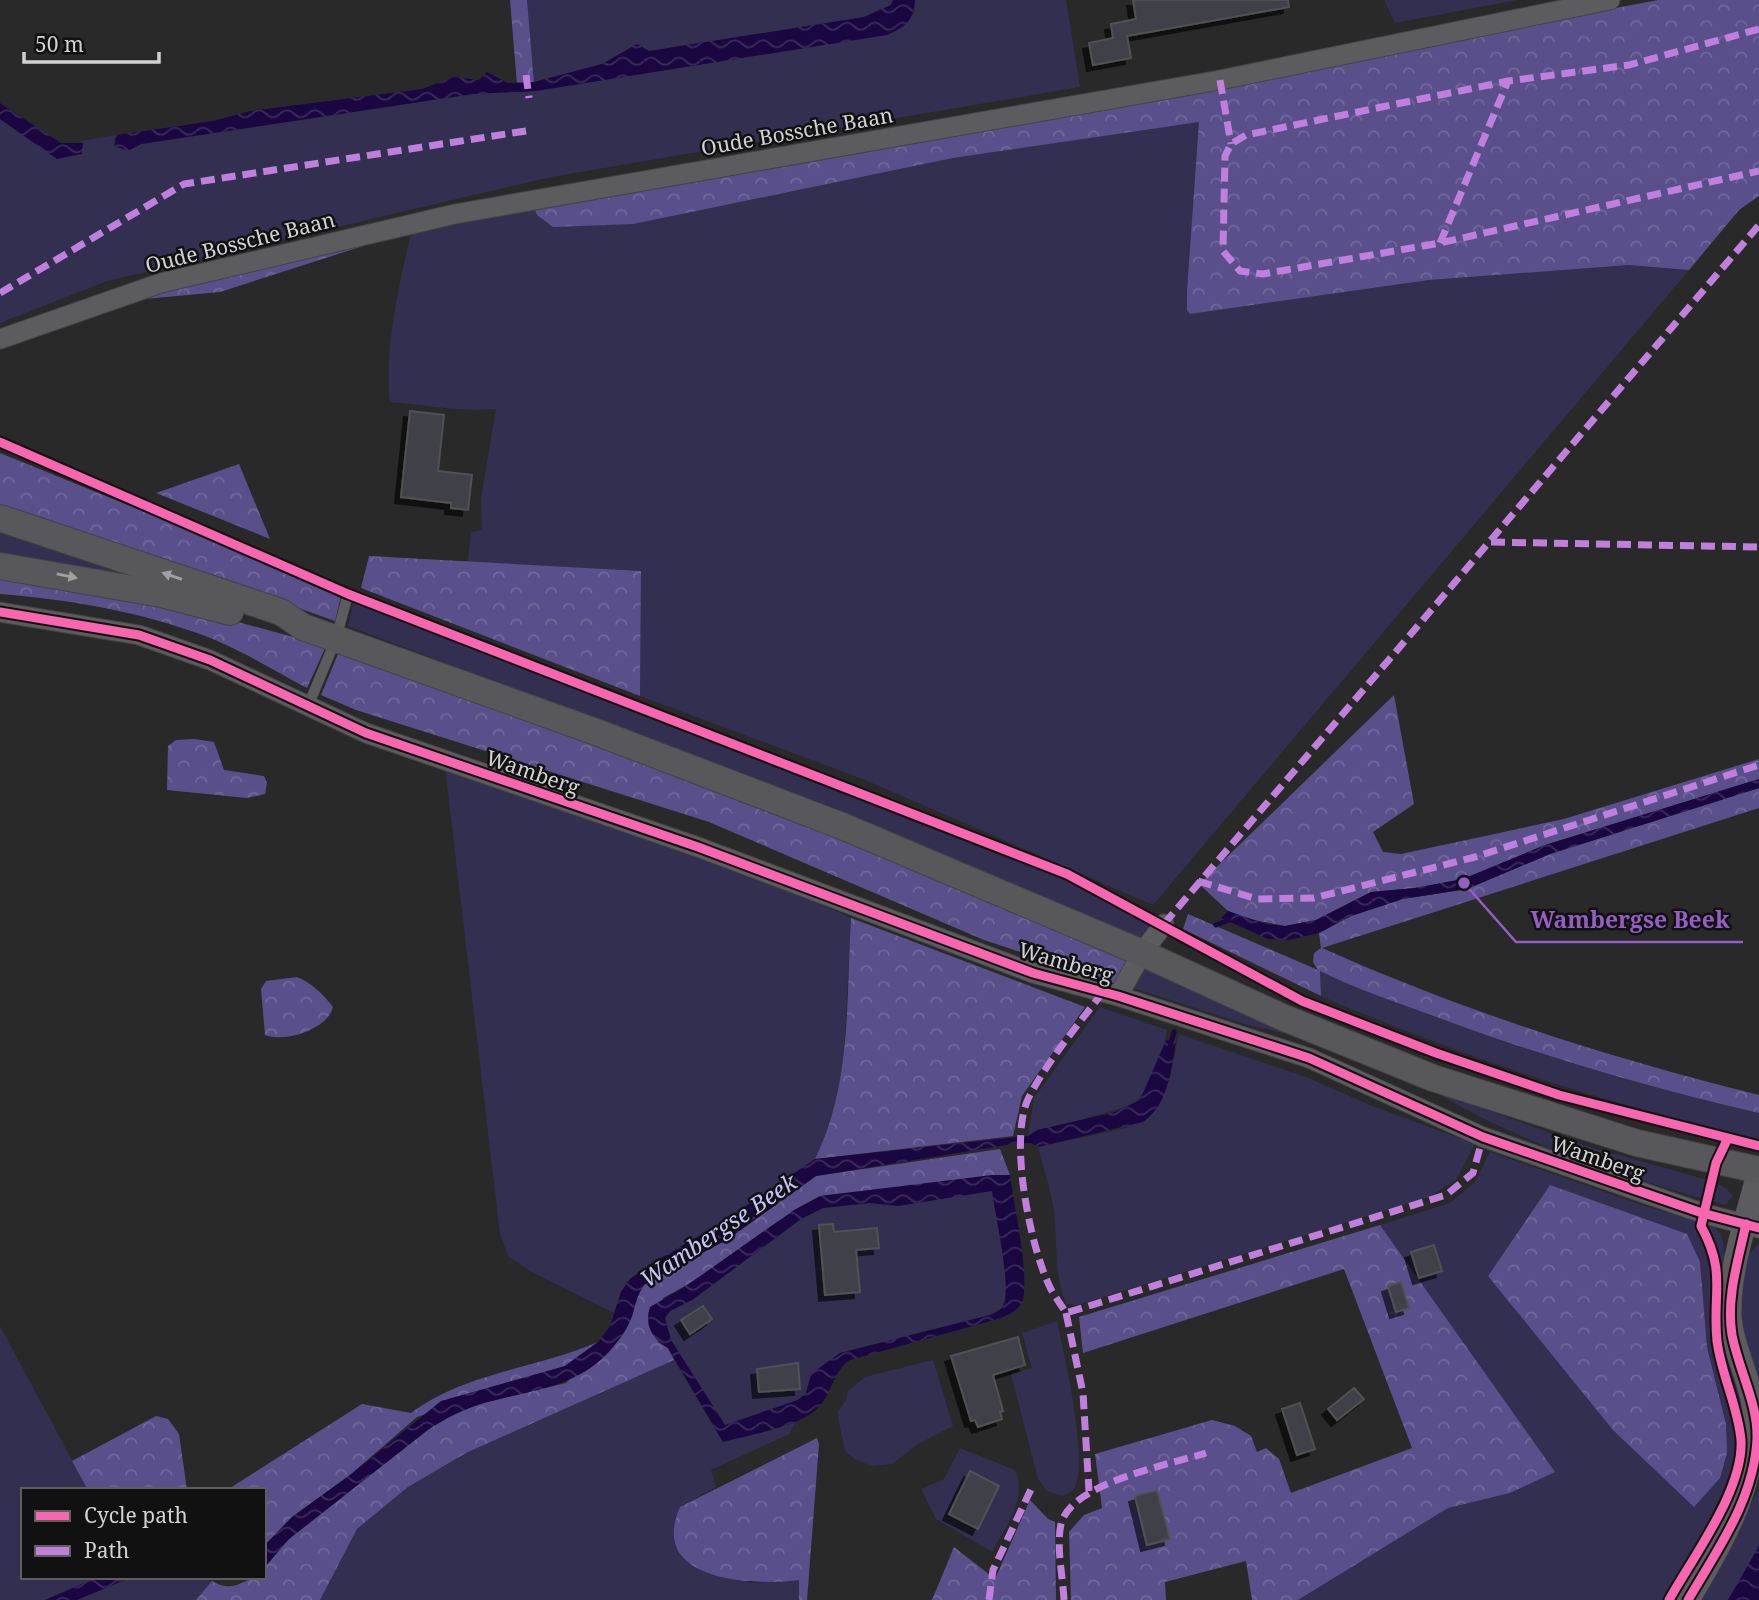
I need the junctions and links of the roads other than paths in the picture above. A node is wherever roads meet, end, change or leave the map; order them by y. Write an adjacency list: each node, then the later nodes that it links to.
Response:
1 (1610, 0): 2 (street, Oude Bossche Baan)
2 (0, 339)
3 (0, 518): 7 (main road, Wamberg, one-way to 3)
4 (0, 566): 7 (main road, Wamberg, one-way to 7)
5 (348, 594): 8 (lane)
6 (0, 612): 9 (street, Wamberg)
7 (303, 626): 8 (main road, Wamberg)
8 (336, 639): 9 (lane); 11 (main road, Wamberg)
9 (308, 706): 12 (street, Wamberg)
10 (1164, 924): 11 (street)
11 (1142, 953): 12 (street, Wamberg); 13 (main road, Wamberg)
12 (1118, 996): 14 (street, Wamberg)
13 (1759, 1170): 14 (street, Wamberg)
14 (1752, 1226): 15 (street, Wamberg)
15 (1688, 1600)

